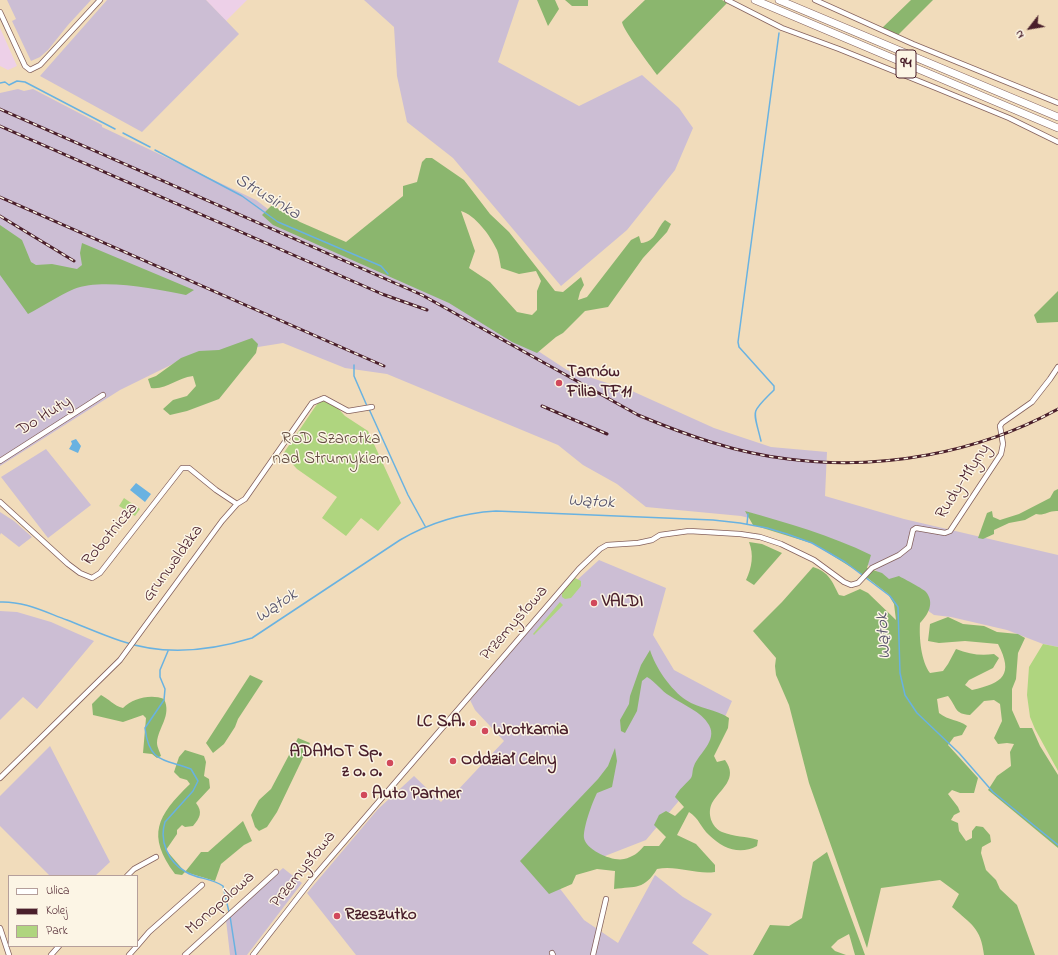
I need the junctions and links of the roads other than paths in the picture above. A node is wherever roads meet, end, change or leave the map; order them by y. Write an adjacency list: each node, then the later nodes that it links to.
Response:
1 (100, 0): 6 (street)
2 (727, 0): 10 (street)
3 (755, 0): 9 (main road, 94)
4 (779, 0): 8 (main road, 94)
5 (815, 0): 7 (street)
6 (0, 12)
7 (1058, 103)
8 (1058, 117)
9 (1058, 128)
10 (1058, 142)
11 (1058, 367): 17 (street, Rudy-Młyny)
12 (104, 395): 14 (street, Do Huty)
13 (370, 408): 16 (street, Grunwaldzka)
14 (0, 461)
15 (0, 502): 16 (street, Robotnicza)
16 (237, 504): 18 (street, Grunwaldzka)
17 (886, 561): 32 (street, Przemysłowa)
18 (0, 778)
19 (156, 857): 21 (street)
20 (276, 872): 31 (street, Monopolowa)
21 (129, 875)
22 (202, 885): 25 (street)
23 (606, 899): 33 (street)
24 (0, 928): 28 (street)
25 (138, 945)
26 (58, 947): 29 (street)
27 (136, 947): 30 (street)
28 (9, 955)
29 (51, 955)
30 (128, 955)
31 (185, 955)
32 (253, 955)
33 (593, 955)

